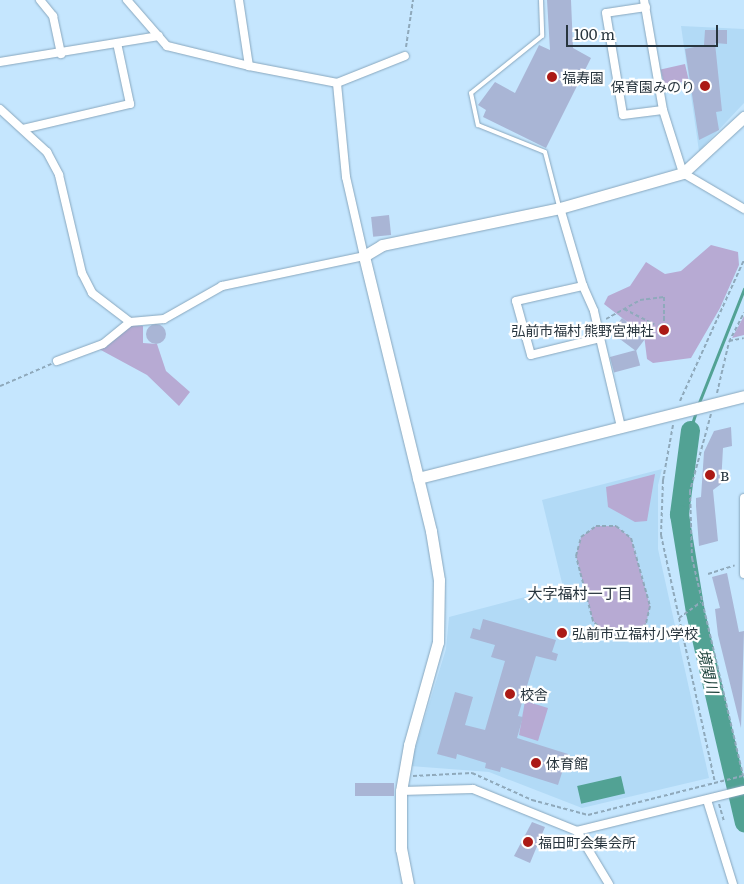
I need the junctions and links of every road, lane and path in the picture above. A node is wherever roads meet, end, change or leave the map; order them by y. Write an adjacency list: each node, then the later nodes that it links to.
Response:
1 (40, 0): 9 (street)
2 (128, 0): 7 (street)
3 (239, 0): 12 (street)
4 (413, 0): 10 (path)
5 (542, 0): 19 (lane)
6 (645, 4): 15 (street); 15 (street)
7 (159, 36): 8 (street); 12 (street)
8 (117, 43): 9 (street); 17 (street)
9 (61, 54): 11 (street)
10 (405, 56): 13 (street)
11 (0, 62)
12 (249, 66): 13 (street)
13 (337, 83): 21 (street)
14 (0, 109): 17 (street)
15 (663, 110): 18 (street)
16 (744, 117): 18 (street)
17 (23, 129): 26 (street)
18 (683, 173): 19 (street); 20 (street)
19 (560, 208): 21 (street); 23 (street)
20 (744, 209)
21 (364, 256): 26 (street); 39 (street)
22 (744, 260): 37 (path)
23 (584, 286): 27 (street); 30 (street)
24 (624, 309): 27 (path); 28 (path); 29 (path)
25 (744, 313): 32 (path)
26 (130, 322): 33 (street)
27 (596, 322): 30 (street)
28 (654, 324)
29 (664, 324)
30 (600, 338): 38 (street)
31 (744, 338): 32 (path)
32 (729, 342): 36 (path)
33 (57, 361): 34 (path)
34 (0, 386)
35 (744, 396): 36 (street)
36 (712, 404): 37 (street); 44 (path)
37 (679, 412): 38 (street); 45 (path)
38 (621, 427): 39 (street)
39 (418, 478): 51 (street)
40 (744, 498): 41 (street)
41 (743, 563): 42 (path); 43 (street)
42 (708, 574)
43 (744, 574)
44 (702, 601): 45 (path); 47 (path)
45 (679, 618): 49 (path)
46 (593, 621): 46 (path)
47 (743, 776): 49 (path)
48 (408, 777): 49 (path)
49 (715, 782)
50 (744, 790): 52 (street)
51 (401, 791): 53 (street); 54 (street)
52 (707, 800): 53 (street); 56 (street)
53 (577, 831): 55 (street)
54 (408, 884)
55 (608, 884)
56 (731, 884)

